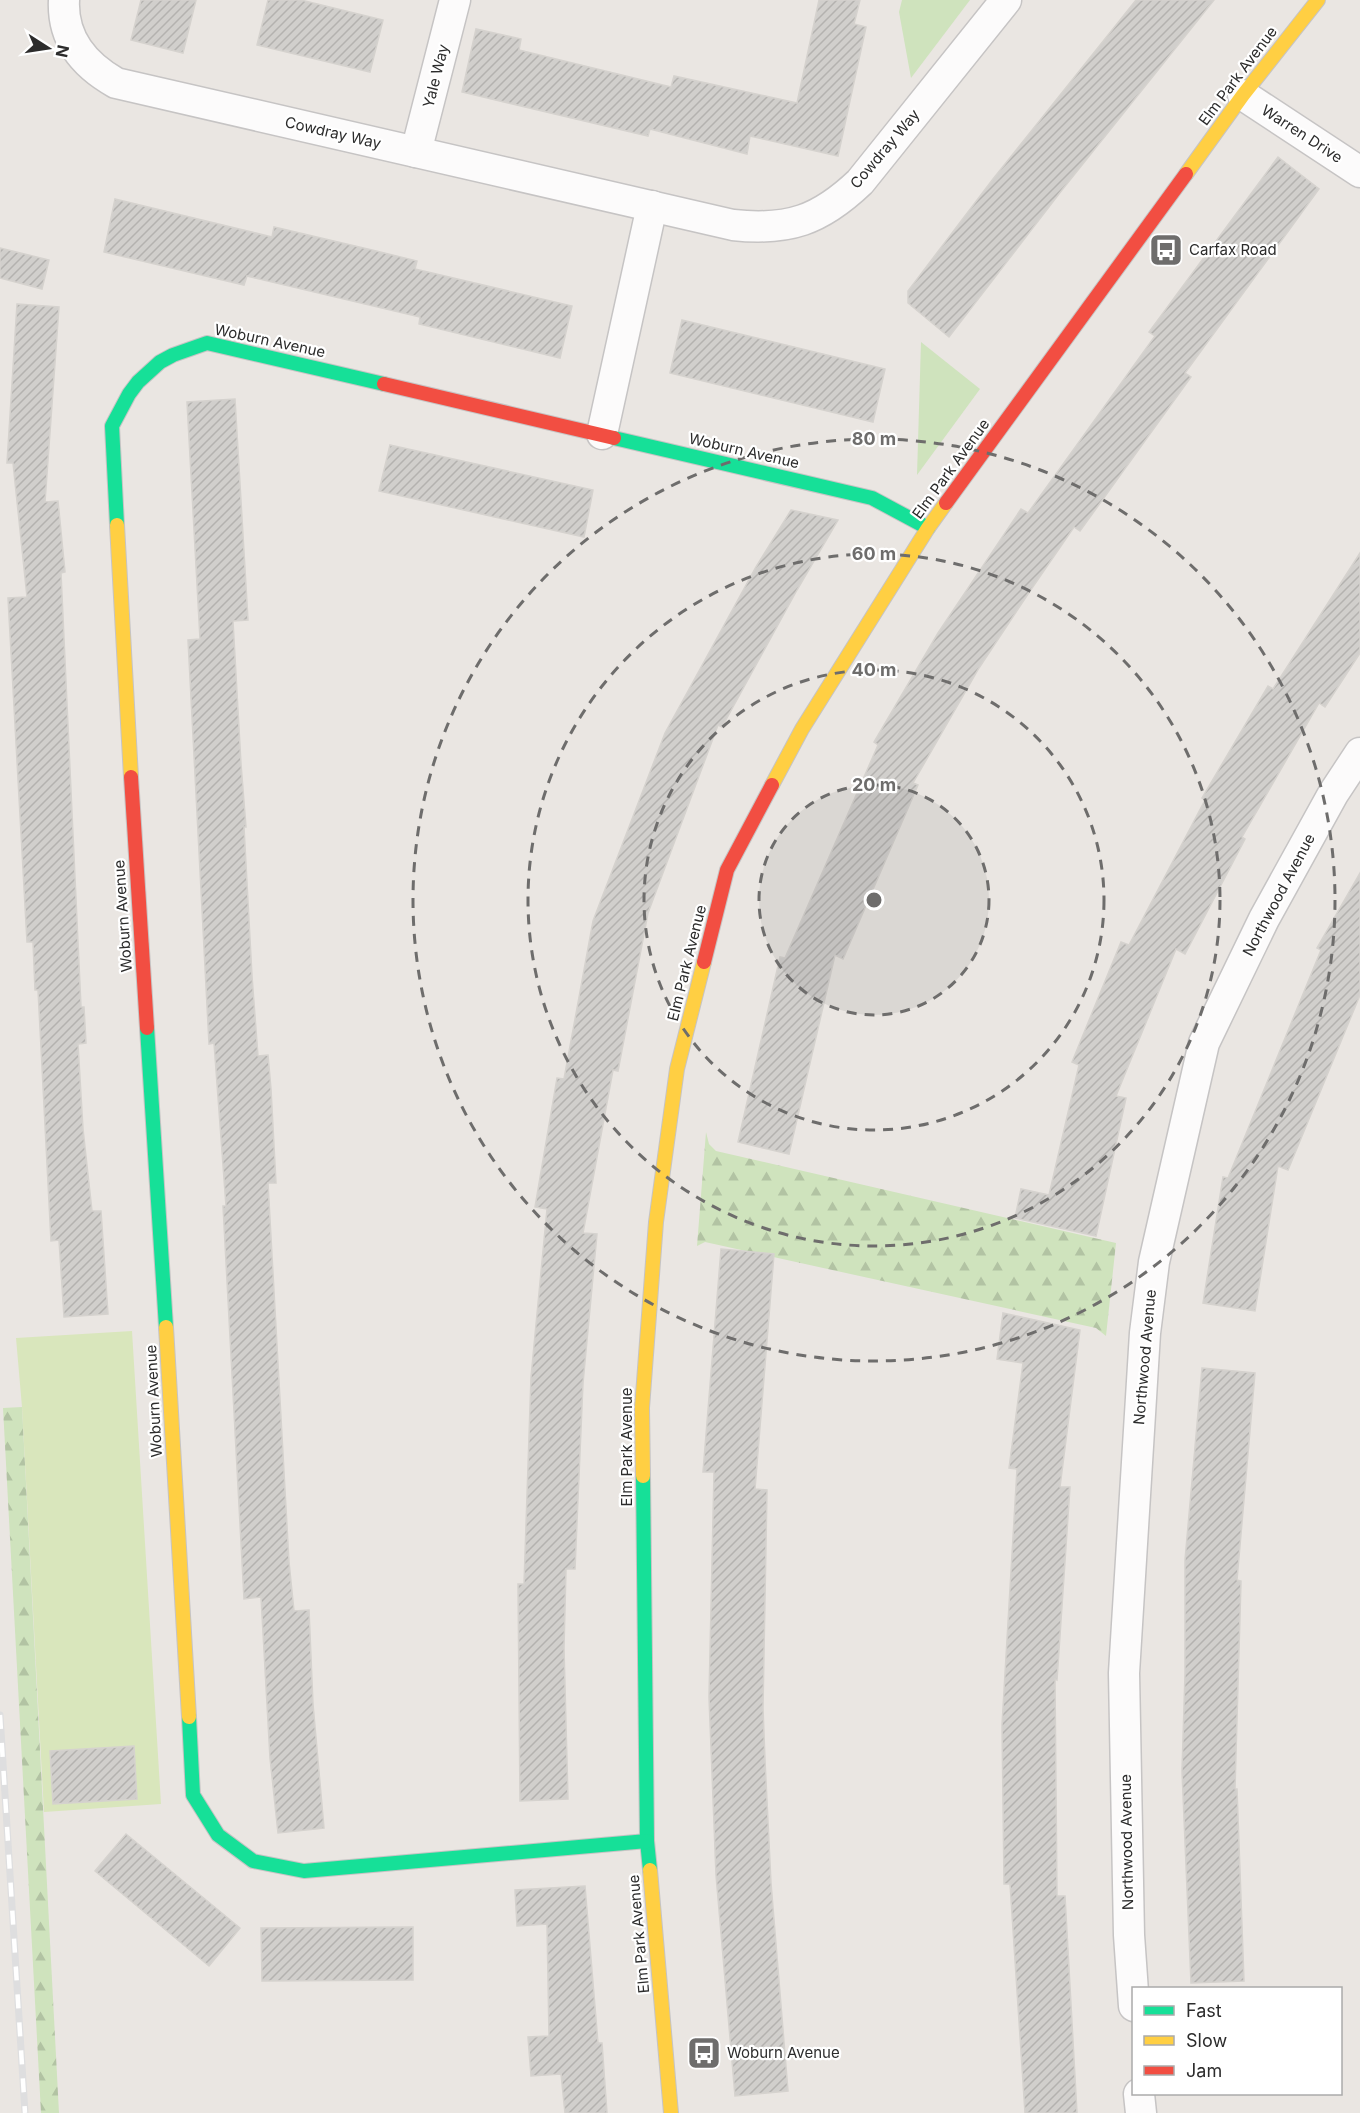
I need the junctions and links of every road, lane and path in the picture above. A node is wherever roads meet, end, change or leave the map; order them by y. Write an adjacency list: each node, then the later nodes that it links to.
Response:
1 (64, 0): 6 (street, Cowdray Way)
2 (455, 0): 6 (street, Yale Way)
3 (1006, 0): 8 (street, Cowdray Way)
4 (1318, 0): 5 (street, Elm Park Avenue)
5 (1243, 95): 7 (street, Warren Drive); 10 (street, Elm Park Avenue)
6 (416, 152): 8 (street, Cowdray Way)
7 (1360, 172)
8 (652, 206): 9 (street)
9 (602, 435): 10 (street, Woburn Avenue); 12 (street, Woburn Avenue)
10 (928, 528): 12 (street, Elm Park Avenue)
11 (1360, 753): 13 (street, Northwood Avenue)
12 (647, 1841): 15 (street, Elm Park Avenue)
13 (1133, 1987)
14 (1139, 2095): 16 (street)
15 (671, 2113)
16 (1141, 2113)

